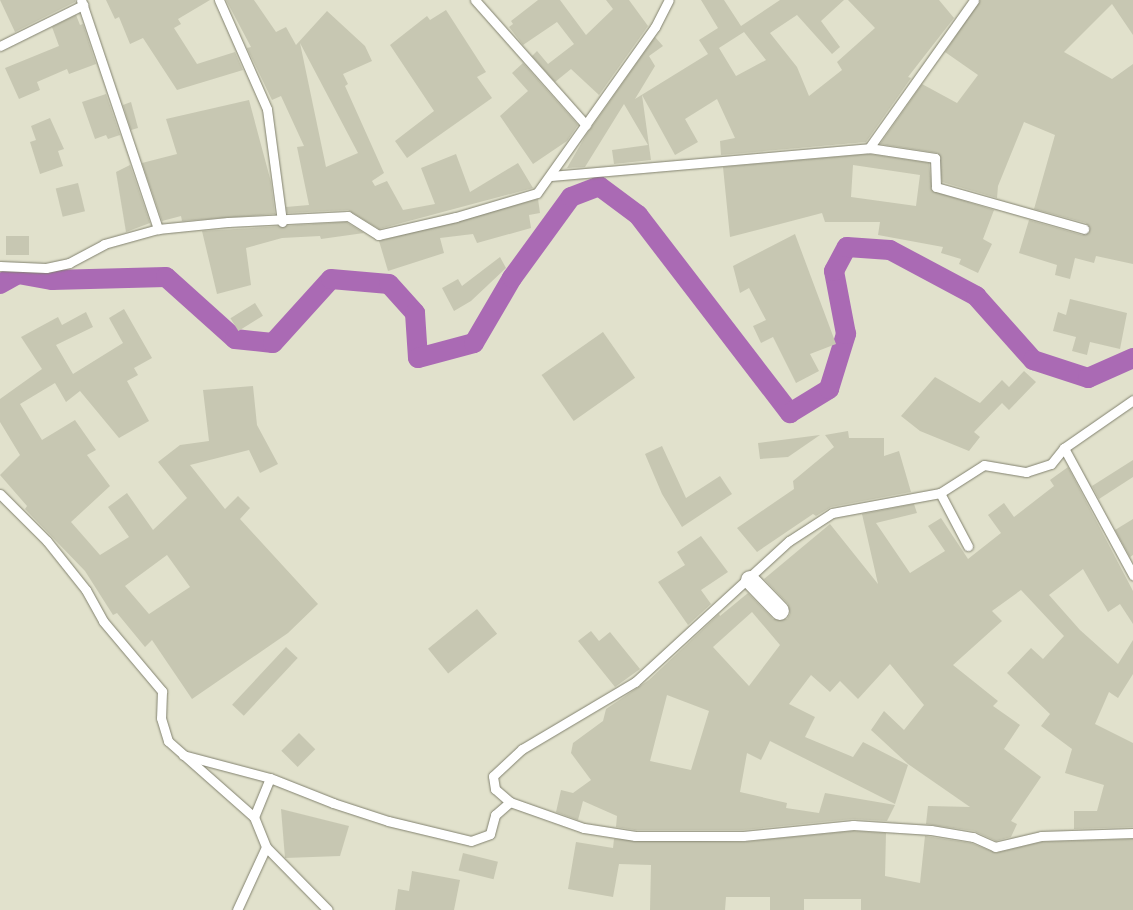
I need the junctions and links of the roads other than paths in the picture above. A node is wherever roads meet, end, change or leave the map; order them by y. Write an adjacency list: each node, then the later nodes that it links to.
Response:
1 (219, 0): 10 (lane)
2 (475, 0): 7 (lane)
3 (668, 0): 7 (lane)
4 (974, 0): 8 (lane)
5 (82, 2): 6 (lane); 11 (lane)
6 (0, 46)
7 (586, 125): 9 (lane)
8 (869, 148): 9 (lane); 12 (lane)
9 (551, 176): 10 (lane)
10 (282, 222): 11 (lane)
11 (158, 229): 13 (lane)
12 (1084, 229)
13 (0, 266)
14 (1133, 400): 15 (lane)
15 (1064, 448): 16 (lane); 19 (lane)
16 (940, 492): 18 (lane); 20 (lane)
17 (0, 494): 22 (lane)
18 (968, 546)
19 (1133, 575)
20 (750, 580): 21 (street); 24 (lane)
21 (780, 611)
22 (183, 755): 23 (lane); 25 (lane)
23 (270, 778): 24 (lane); 25 (lane)
24 (510, 802): 26 (lane)
25 (254, 817): 27 (lane)
26 (1133, 833)
27 (266, 847): 28 (lane); 29 (lane)
28 (237, 910)
29 (328, 910)

